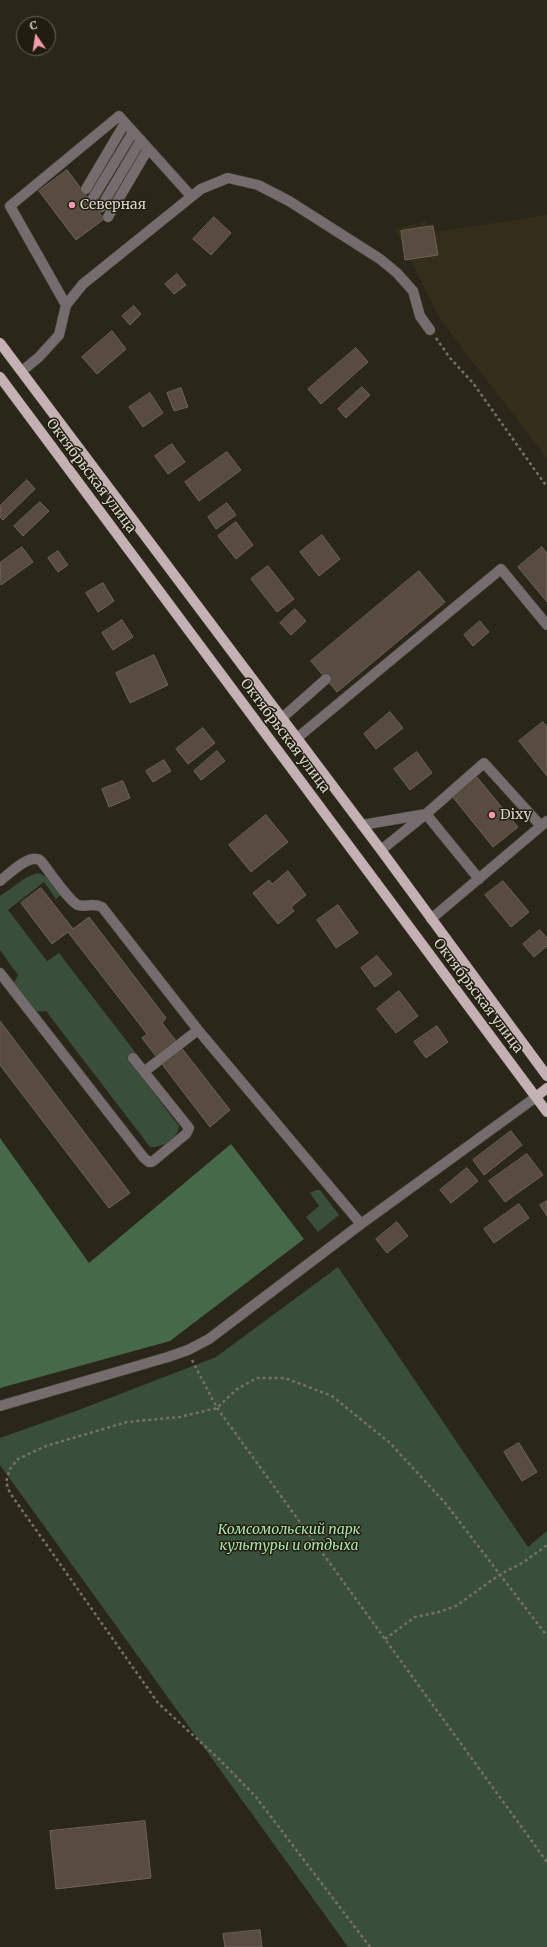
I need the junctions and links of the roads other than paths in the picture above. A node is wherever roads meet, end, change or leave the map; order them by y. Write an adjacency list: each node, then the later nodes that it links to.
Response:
1 (125, 123): 2 (street); 5 (street); 10 (street)
2 (133, 132): 3 (street); 7 (street)
3 (141, 140): 4 (street); 8 (street)
4 (148, 149): 6 (street); 9 (street)
5 (86, 189)
6 (191, 196): 10 (street); 11 (street)
7 (93, 198)
8 (101, 207)
9 (108, 217)
10 (66, 305): 13 (street)
11 (430, 330)
12 (0, 343): 13 (main road, Октябрьская улица)
13 (22, 371): 17 (main road, Октябрьская улица)
14 (0, 377): 32 (main road, Октябрьская улица)
15 (547, 625): 18 (street)
16 (326, 679): 17 (street)
17 (282, 718): 18 (main road, Октябрьская улица)
18 (297, 738): 21 (main road, Октябрьская улица)
19 (426, 814): 20 (street); 21 (street); 22 (street); 23 (street)
20 (544, 823): 23 (street)
21 (362, 824): 22 (main road, Октябрьская улица)
22 (381, 850): 25 (main road, Октябрьская улица)
23 (480, 879): 25 (street)
24 (0, 881): 27 (street)
25 (431, 919): 30 (main road, Октябрьская улица)
26 (0, 973): 29 (street)
27 (198, 1030): 29 (street); 34 (street)
28 (133, 1058): 29 (street)
29 (145, 1071)
30 (547, 1076)
31 (547, 1088): 32 (main road)
32 (536, 1097): 33 (main road, Октябрьская улица); 34 (street)
33 (547, 1112)
34 (361, 1224): 35 (street)
35 (0, 1406)

